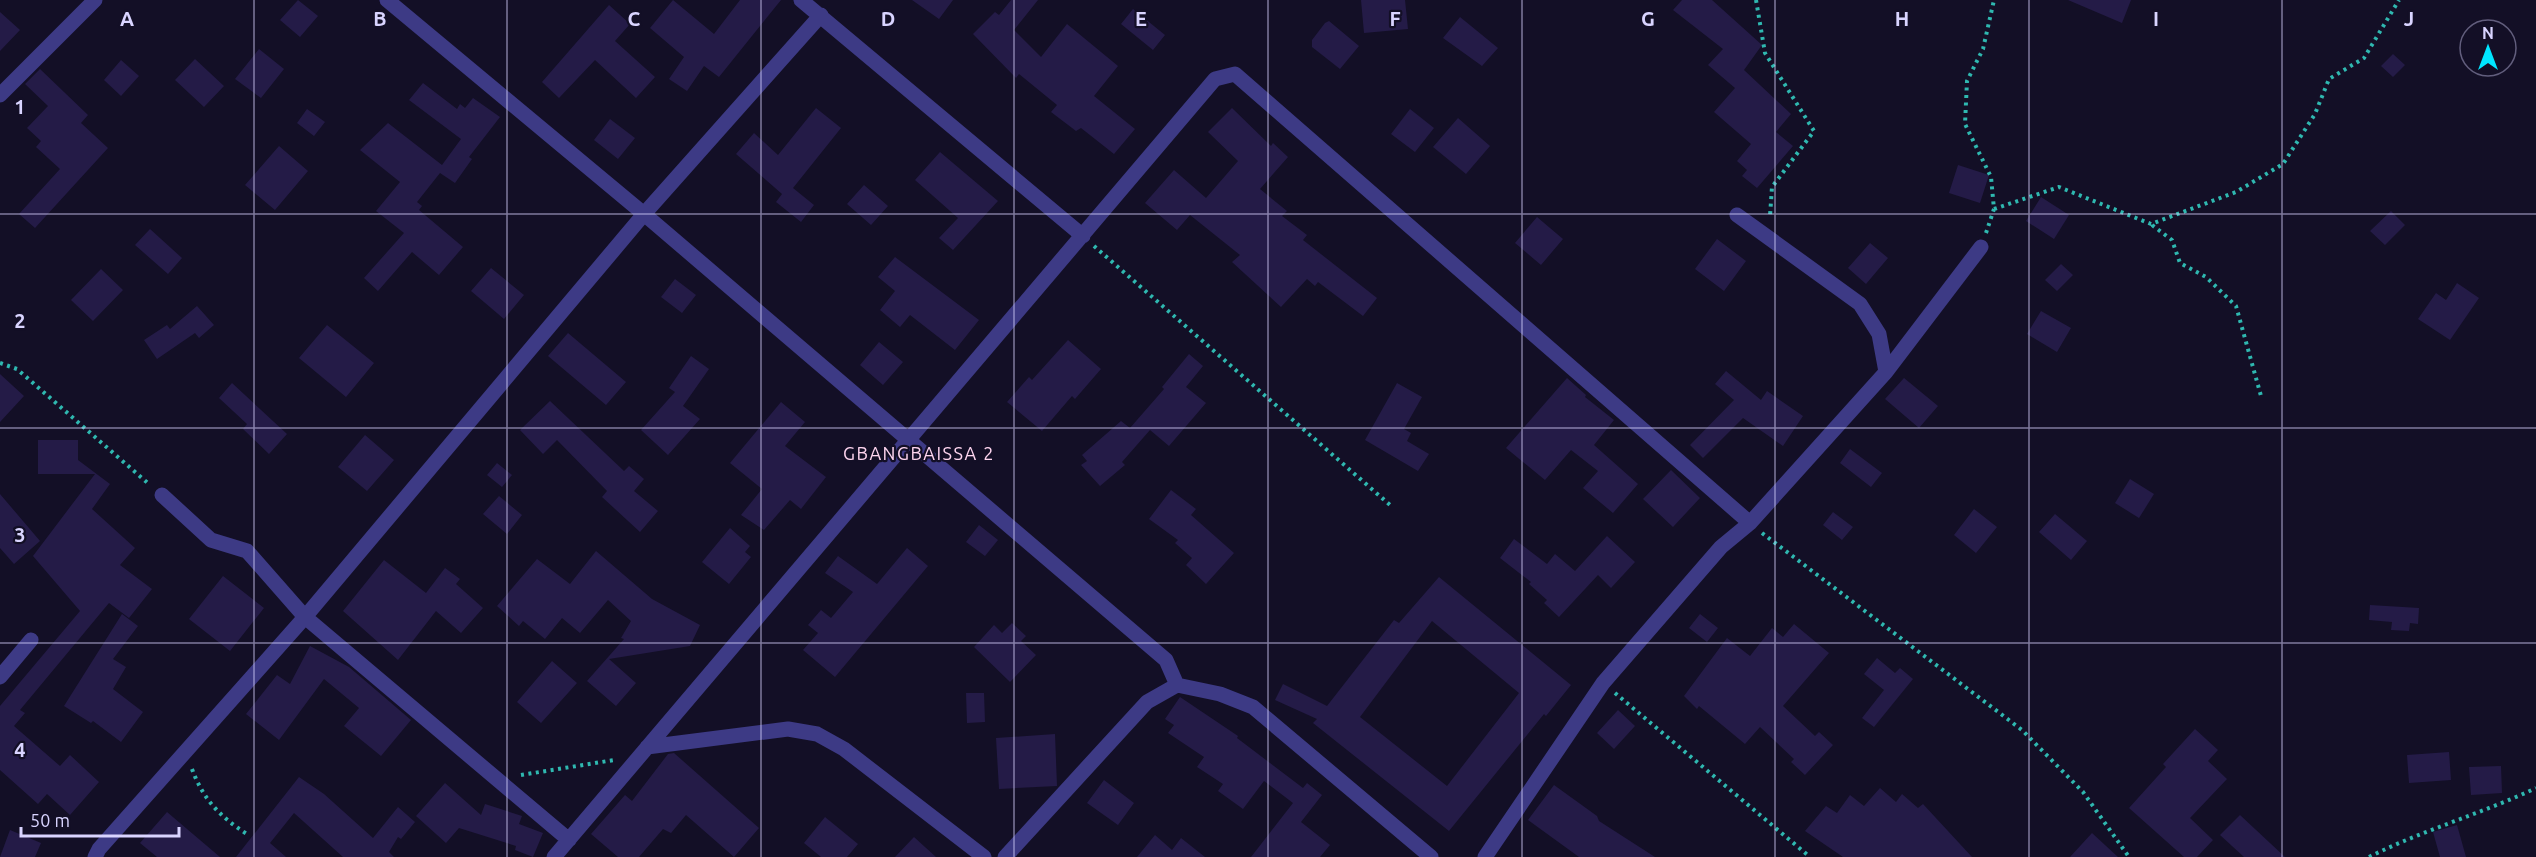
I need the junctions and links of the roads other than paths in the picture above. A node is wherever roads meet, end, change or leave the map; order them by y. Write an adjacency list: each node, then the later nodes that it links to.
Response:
1 (94, 0): 5 (street)
2 (387, 0): 6 (street)
3 (801, 0): 4 (street)
4 (821, 15): 6 (street); 8 (street)
5 (0, 95)
6 (644, 214): 11 (street); 14 (street)
7 (1737, 215): 10 (street)
8 (1083, 236): 11 (street); 13 (street)
9 (1981, 247): 10 (street)
10 (1886, 372): 13 (street)
11 (907, 441): 17 (street); 18 (street)
12 (162, 495): 14 (street)
13 (1750, 523): 25 (street)
14 (305, 617): 19 (street); 20 (street)
15 (31, 640): 16 (street)
16 (0, 677)
17 (1177, 685): 23 (street); 24 (street)
18 (643, 752): 19 (street); 22 (street)
19 (569, 840): 21 (street)
20 (95, 857)
21 (554, 857)
22 (984, 857)
23 (1005, 857)
24 (1431, 857)
25 (1485, 857)

